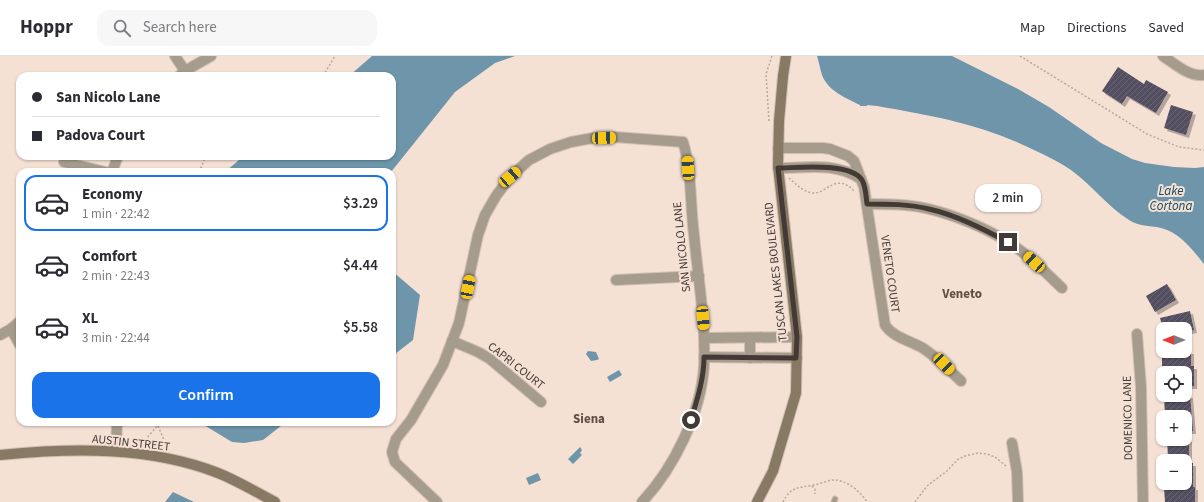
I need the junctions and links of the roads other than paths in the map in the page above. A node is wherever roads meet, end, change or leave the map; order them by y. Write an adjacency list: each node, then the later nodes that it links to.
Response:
1 (175, 56): 5 (street)
2 (211, 56): 6 (street)
3 (786, 56): 8 (street, TUSCAN LAKES BOULEVARD)
4 (1163, 56): 7 (street)
5 (181, 72)
6 (185, 72)
7 (1204, 75)
8 (778, 148): 11 (street, TUSCAN LAKES BOULEVARD); 12 (street, VENETO COURT)
9 (64, 162): 10 (street)
10 (89, 168)
11 (778, 168): 12 (street); 21 (street, TUSCAN LAKES BOULEVARD)
12 (861, 179): 13 (street, VENETO COURT)
13 (867, 204): 16 (street); 29 (street, VENETO COURT)
14 (698, 276): 15 (street); 23 (street, SAN NICOLO LANE); 25 (street, SAN NICOLO LANE)
15 (616, 280)
16 (1062, 288)
17 (16, 325): 18 (street)
18 (11, 329): 19 (street); 22 (street)
19 (0, 334)
20 (1137, 334): 40 (street, DOMENICO LANE)
21 (797, 337): 24 (street); 28 (street, TUSCAN LAKES BOULEVARD)
22 (16, 338)
23 (704, 338): 24 (street); 26 (street, SAN NICOLO LANE)
24 (750, 338): 27 (street)
25 (452, 341): 30 (street, CAPRI COURT); 36 (street)
26 (704, 357): 27 (street); 37 (street, SAN NICOLO LANE)
27 (750, 358): 28 (street)
28 (796, 358): 38 (street, TUSCAN LAKES BOULEVARD)
29 (961, 381)
30 (541, 402)
31 (117, 426): 33 (street)
32 (1012, 443): 39 (street)
33 (116, 451): 34 (street, AUSTIN STREET); 35 (street, AUSTIN STREET)
34 (0, 455)
35 (275, 502)
36 (437, 502)
37 (642, 502)
38 (757, 502)
39 (1018, 502)
40 (1143, 502)

